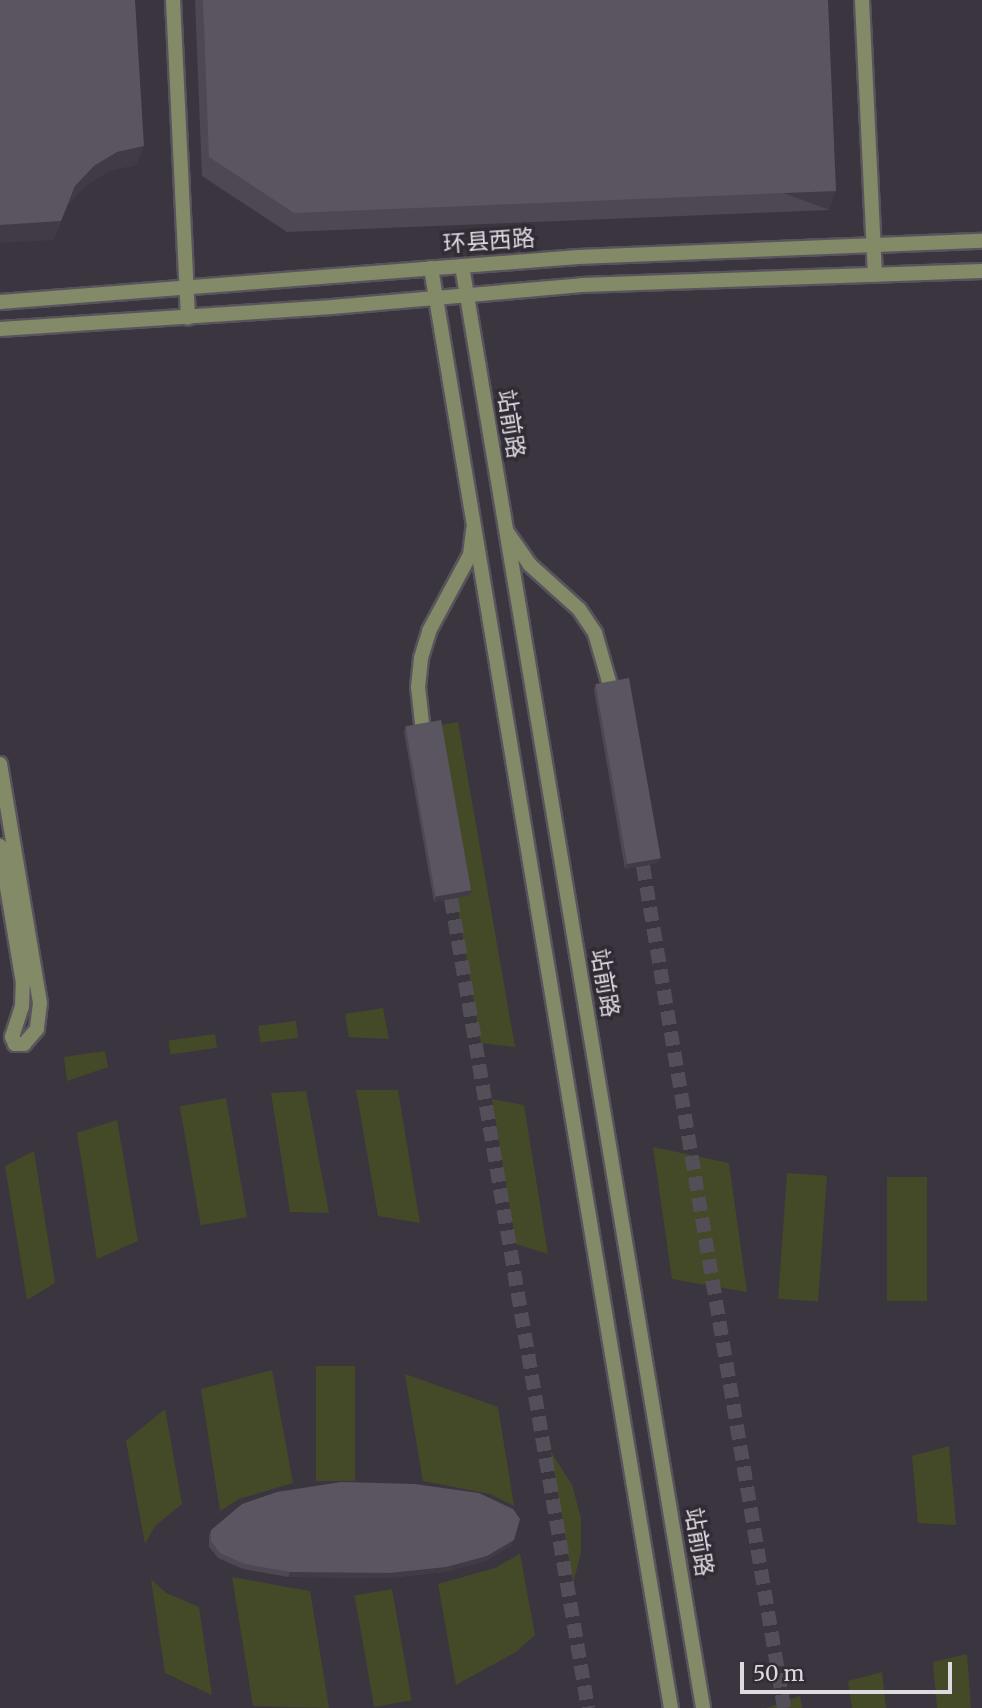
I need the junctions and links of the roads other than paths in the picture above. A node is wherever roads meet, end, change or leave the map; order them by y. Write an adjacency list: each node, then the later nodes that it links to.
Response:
1 (173, 0): 9 (street)
2 (862, 0): 4 (street)
3 (982, 240): 4 (street, 环县西路)
4 (874, 245): 5 (street, 环县西路); 8 (street)
5 (462, 266): 6 (street, 环县西路); 10 (street, 站前路)
6 (431, 268): 9 (street, 环县西路); 11 (street)
7 (982, 271): 8 (street)
8 (875, 275): 10 (street)
9 (187, 288): 12 (street, 环县西路); 13 (street)
10 (467, 297): 11 (street); 16 (street, 站前路)
11 (436, 299): 13 (street); 15 (street)
12 (0, 302)
13 (188, 318): 14 (street)
14 (0, 329)
15 (473, 528): 18 (street); 21 (street)
16 (505, 528): 17 (street); 22 (street, 站前路)
17 (617, 715)
18 (426, 755)
19 (0, 764): 20 (street)
20 (0, 846)
21 (671, 1708)
22 (704, 1708)

